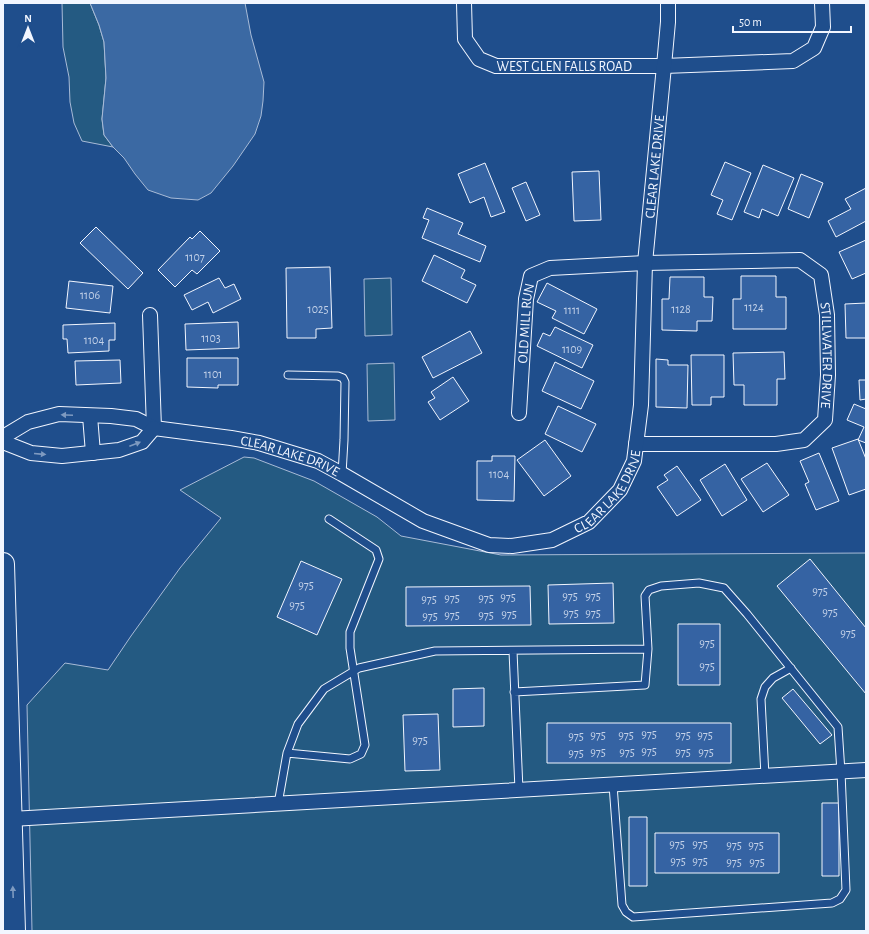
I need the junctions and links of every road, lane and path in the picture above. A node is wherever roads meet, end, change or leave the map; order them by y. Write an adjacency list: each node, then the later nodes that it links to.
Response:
1 (464, 3): 4 (street, WEST GLEN FALLS ROAD)
2 (668, 3): 4 (street, CLEAR LAKE DRIVE)
3 (822, 3): 4 (street, WEST GLEN FALLS ROAD)
4 (664, 66): 5 (street, CLEAR LAKE DRIVE)
5 (645, 263): 8 (street, OLD MILL RUN); 13 (street, CLEAR LAKE DRIVE); 13 (street, STILLWATER DRIVE)
6 (150, 315): 10 (street)
7 (288, 376): 15 (lane)
8 (519, 413)
9 (90, 416): 10 (street, CLEAR LAKE DRIVE); 11 (street, CLEAR LAKE DRIVE, one-way to 11); 14 (street)
10 (154, 428): 14 (street, one-way to 10); 15 (street, CLEAR LAKE DRIVE)
11 (3, 437)
12 (3, 442): 14 (street, one-way to 14)
13 (636, 444): 15 (street, CLEAR LAKE DRIVE)
14 (93, 453)
15 (342, 474)
16 (329, 519): 21 (lane)
17 (3, 564): 30 (highway)
18 (648, 649): 19 (lane); 20 (lane); 22 (lane)
19 (513, 651): 21 (lane); 22 (lane)
20 (791, 668): 25 (lane); 26 (lane)
21 (354, 671): 23 (lane); 23 (lane)
22 (514, 692): 28 (lane)
23 (287, 753): 29 (lane)
24 (866, 770): 25 (street)
25 (841, 772): 26 (street); 27 (lane)
26 (765, 776): 27 (street)
27 (613, 785): 28 (street)
28 (519, 790): 29 (street)
29 (278, 804): 30 (street)
30 (11, 819): 31 (highway, one-way to 30)
31 (14, 931)

